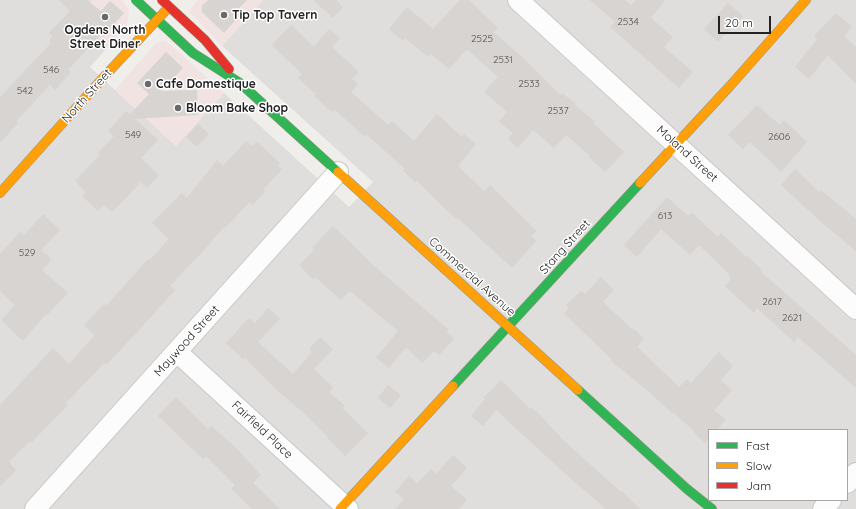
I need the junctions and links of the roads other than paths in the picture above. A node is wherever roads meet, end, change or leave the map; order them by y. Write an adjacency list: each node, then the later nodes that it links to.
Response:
1 (136, 0): 4 (street, Commercial Avenue)
2 (518, 0): 6 (street, Moland Street)
3 (806, 0): 6 (street, Stang Street)
4 (166, 7): 5 (street, Commercial Avenue); 5 (street, Commercial Avenue); 8 (street, North Street)
5 (240, 83): 7 (street, Commercial Avenue)
6 (675, 144): 9 (street, Moland Street); 10 (street, Stang Street)
7 (338, 172): 10 (street, Commercial Avenue); 11 (street, Maywood Street)
8 (0, 193)
9 (856, 309)
10 (508, 326): 14 (street, Commercial Avenue); 16 (street, Stang Street)
11 (177, 352): 16 (street, Fairfield Place); 17 (street, Maywood Street)
12 (856, 474): 13 (street)
13 (848, 482)
14 (687, 489): 18 (street, Commercial Avenue); 19 (street, Commercial Avenue)
15 (830, 501): 20 (street)
16 (344, 508)
17 (35, 509)
18 (702, 509)
19 (712, 509)
20 (823, 509)

